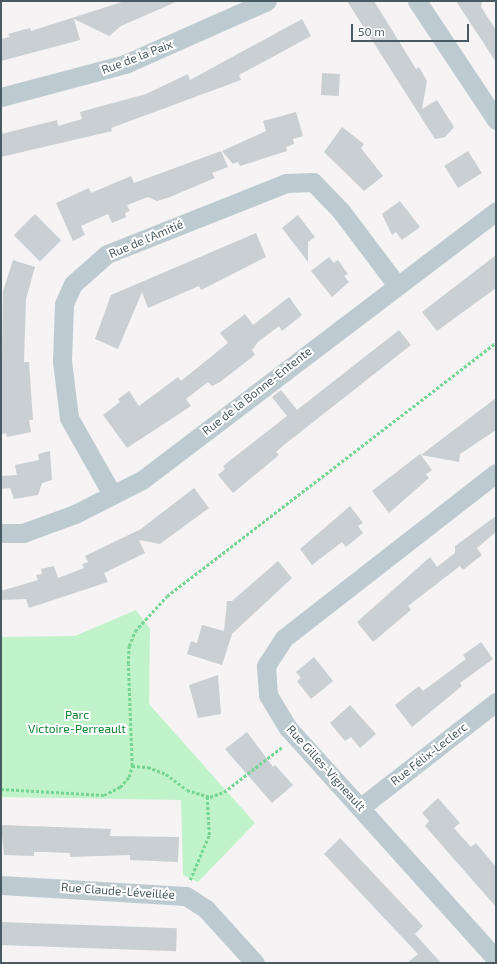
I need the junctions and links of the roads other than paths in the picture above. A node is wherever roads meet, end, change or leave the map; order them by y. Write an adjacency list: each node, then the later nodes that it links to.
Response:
1 (267, 1): 3 (street, Rue de la Paix)
2 (417, 1): 4 (street)
3 (1, 97)
4 (496, 120)
5 (496, 211): 6 (street, Rue de la Bonne-Entente)
6 (396, 284): 8 (street, Rue de la Bonne-Entente); 8 (street, Rue de l'Amitié)
7 (496, 473): 11 (street, Rue Gilles-Vigneault)
8 (112, 494): 9 (street, Rue de la Bonne-Entente)
9 (1, 533)
10 (496, 702): 11 (street, Rue Félix-Leclerc)
11 (361, 807): 13 (street, Rue Gilles-Vigneault)
12 (1, 885): 14 (street, Rue Claude-Léveillée)
13 (496, 959)
14 (255, 963)

